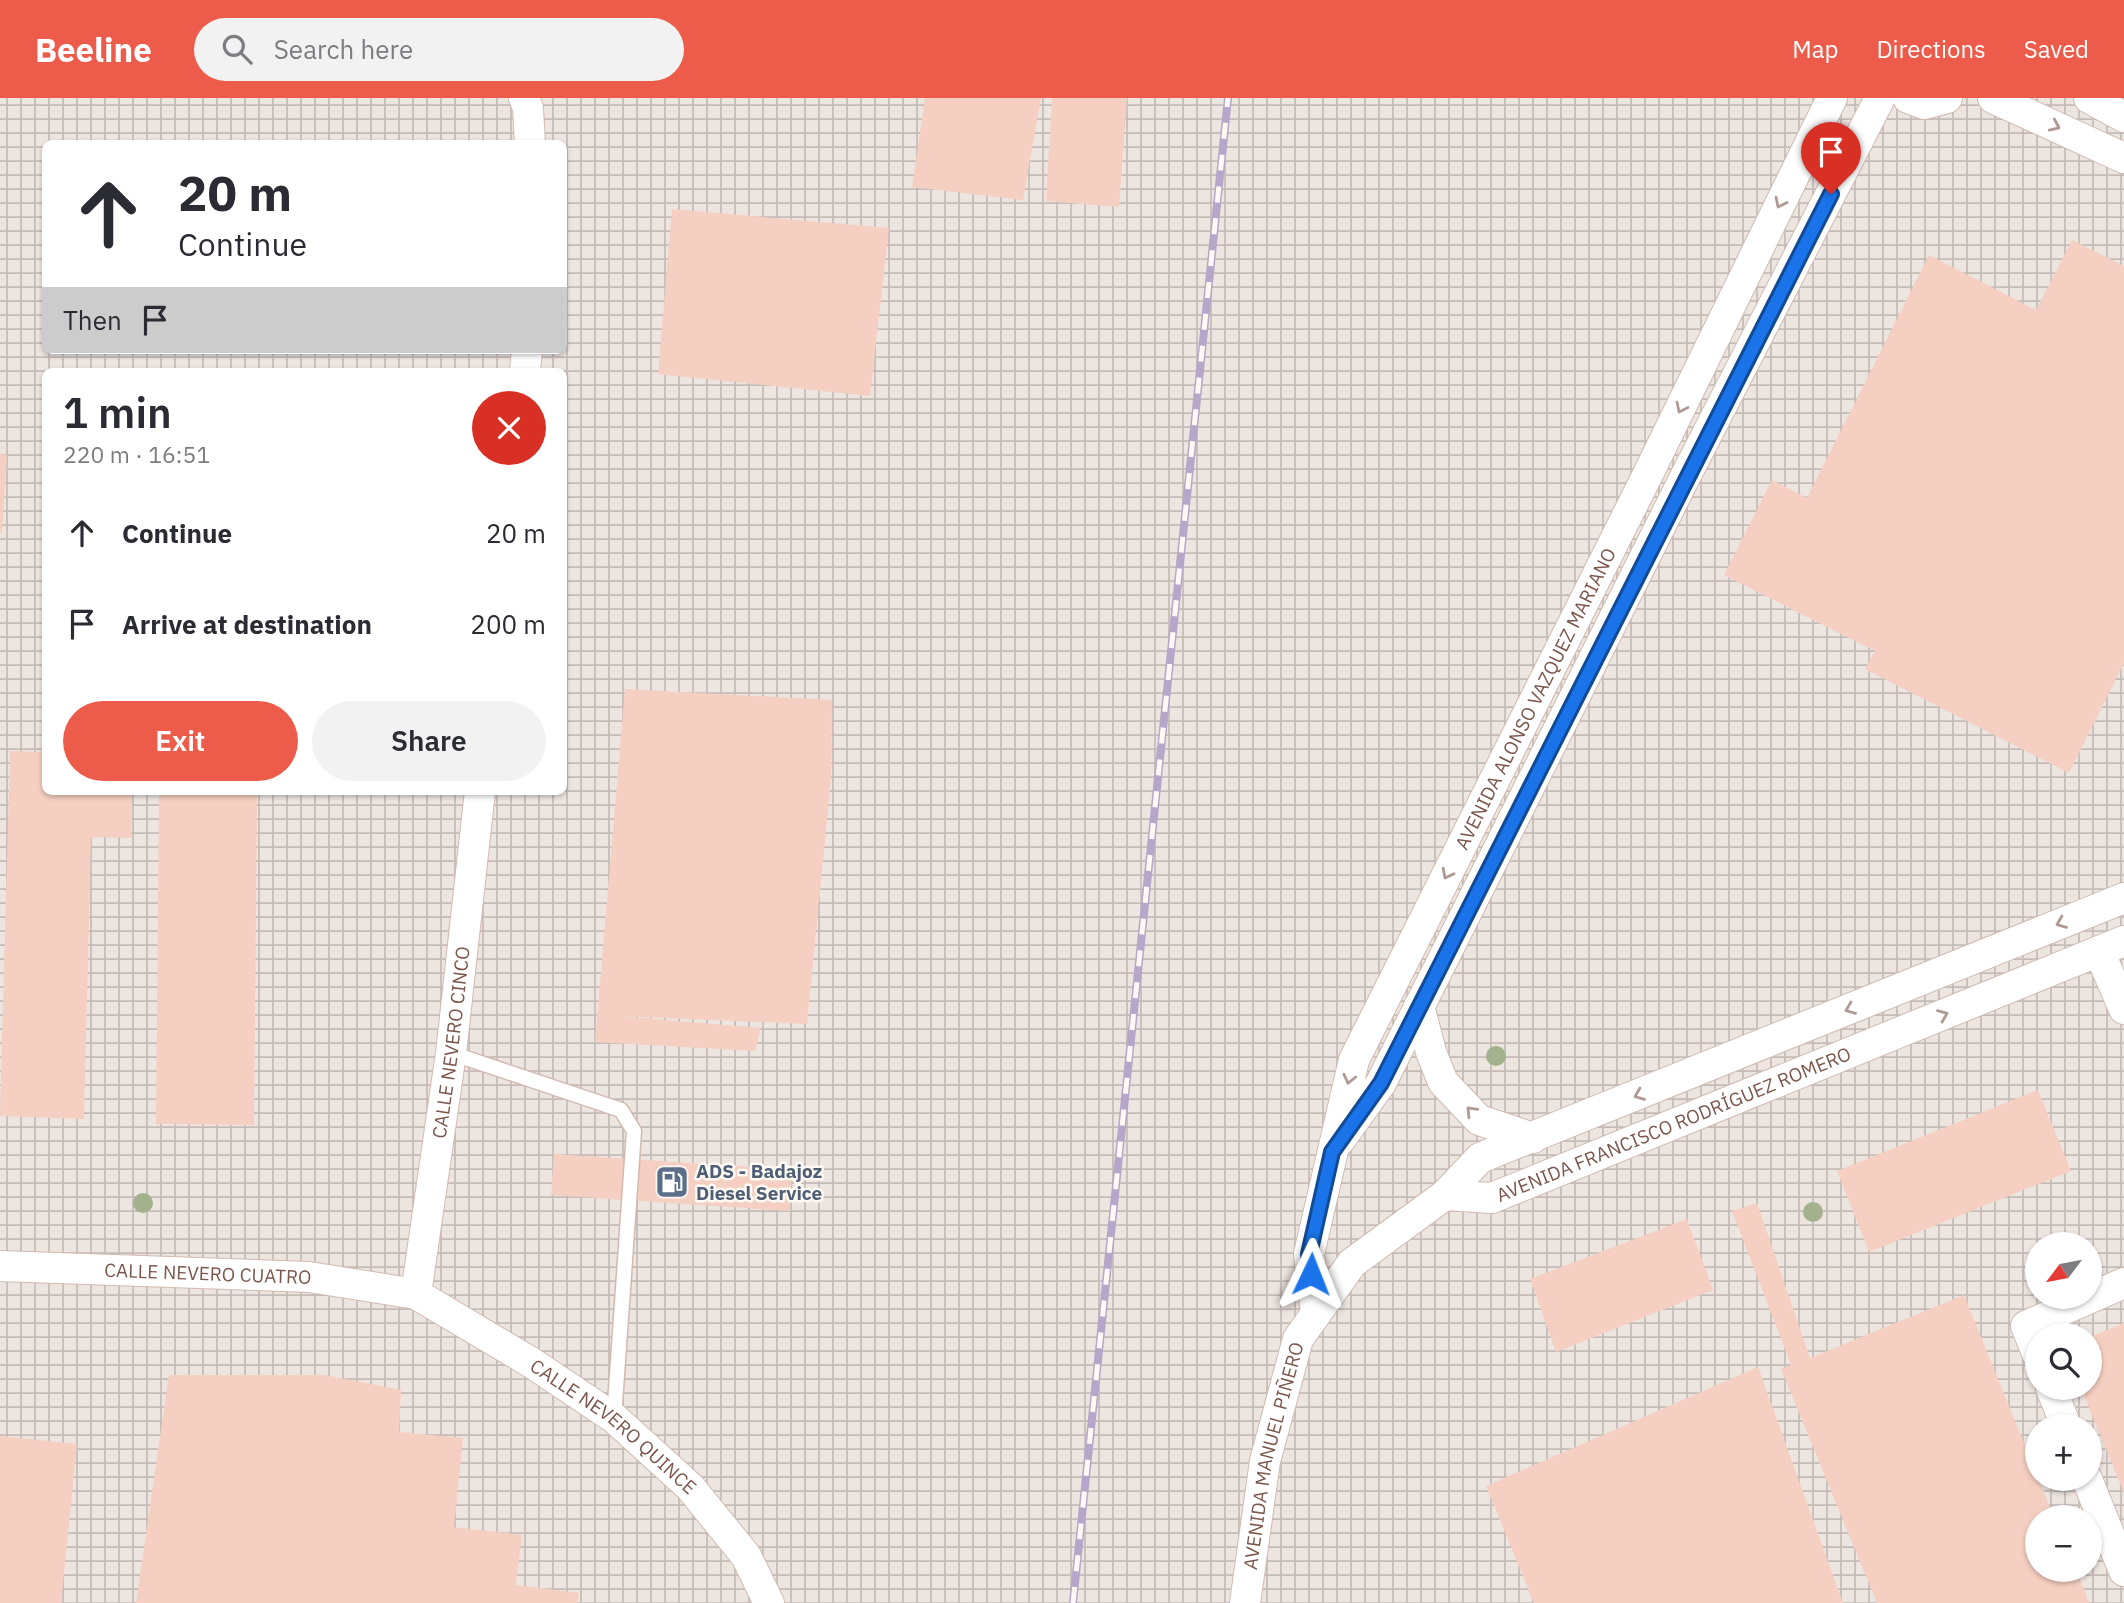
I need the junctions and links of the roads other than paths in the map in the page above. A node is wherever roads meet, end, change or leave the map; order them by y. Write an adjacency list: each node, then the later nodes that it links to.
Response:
1 (524, 98): 7 (street)
2 (1832, 98): 16 (street, AVENIDA ALONSO VAZQUEZ MARIANO, one-way to 16)
3 (1880, 98): 12 (street, AVENIDA ALONSO VAZQUEZ MARIANO)
4 (1993, 98): 8 (street, one-way to 8)
5 (2089, 98): 6 (street)
6 (2124, 117)
7 (530, 140)
8 (2124, 158)
9 (480, 795): 14 (street, CALLE NEVERO CINCO)
10 (2124, 898): 15 (street, AVENIDA FRANCISCO RODRÍGUEZ ROMERO, one-way to 15)
11 (2112, 946): 13 (street); 17 (street, AVENIDA FRANCISCO RODRÍGUEZ ROMERO, one-way to 11)
12 (1419, 1006): 15 (street, one-way to 12); 16 (street, AVENIDA ALONSO VAZQUEZ MARIANO)
13 (2124, 1009)
14 (451, 1053): 20 (street, CALLE NEVERO CINCO); 23 (lane)
15 (1533, 1138): 17 (street, AVENIDA FRANCISCO RODRÍGUEZ ROMERO)
16 (1332, 1152): 21 (street)
17 (1445, 1195): 21 (street, AVENIDA MANUEL PIÑERO)
18 (0, 1266): 20 (street, CALLE NEVERO CUATRO)
19 (2124, 1283): 22 (street)
20 (416, 1294): 23 (street, CALLE NEVERO QUINCE)
21 (1316, 1313): 27 (street, AVENIDA MANUEL PIÑERO)
22 (2033, 1323)
23 (614, 1418): 26 (street, CALLE NEVERO QUINCE)
24 (2092, 1491): 25 (street)
25 (2124, 1571)
26 (769, 1603)
27 (1245, 1603)

